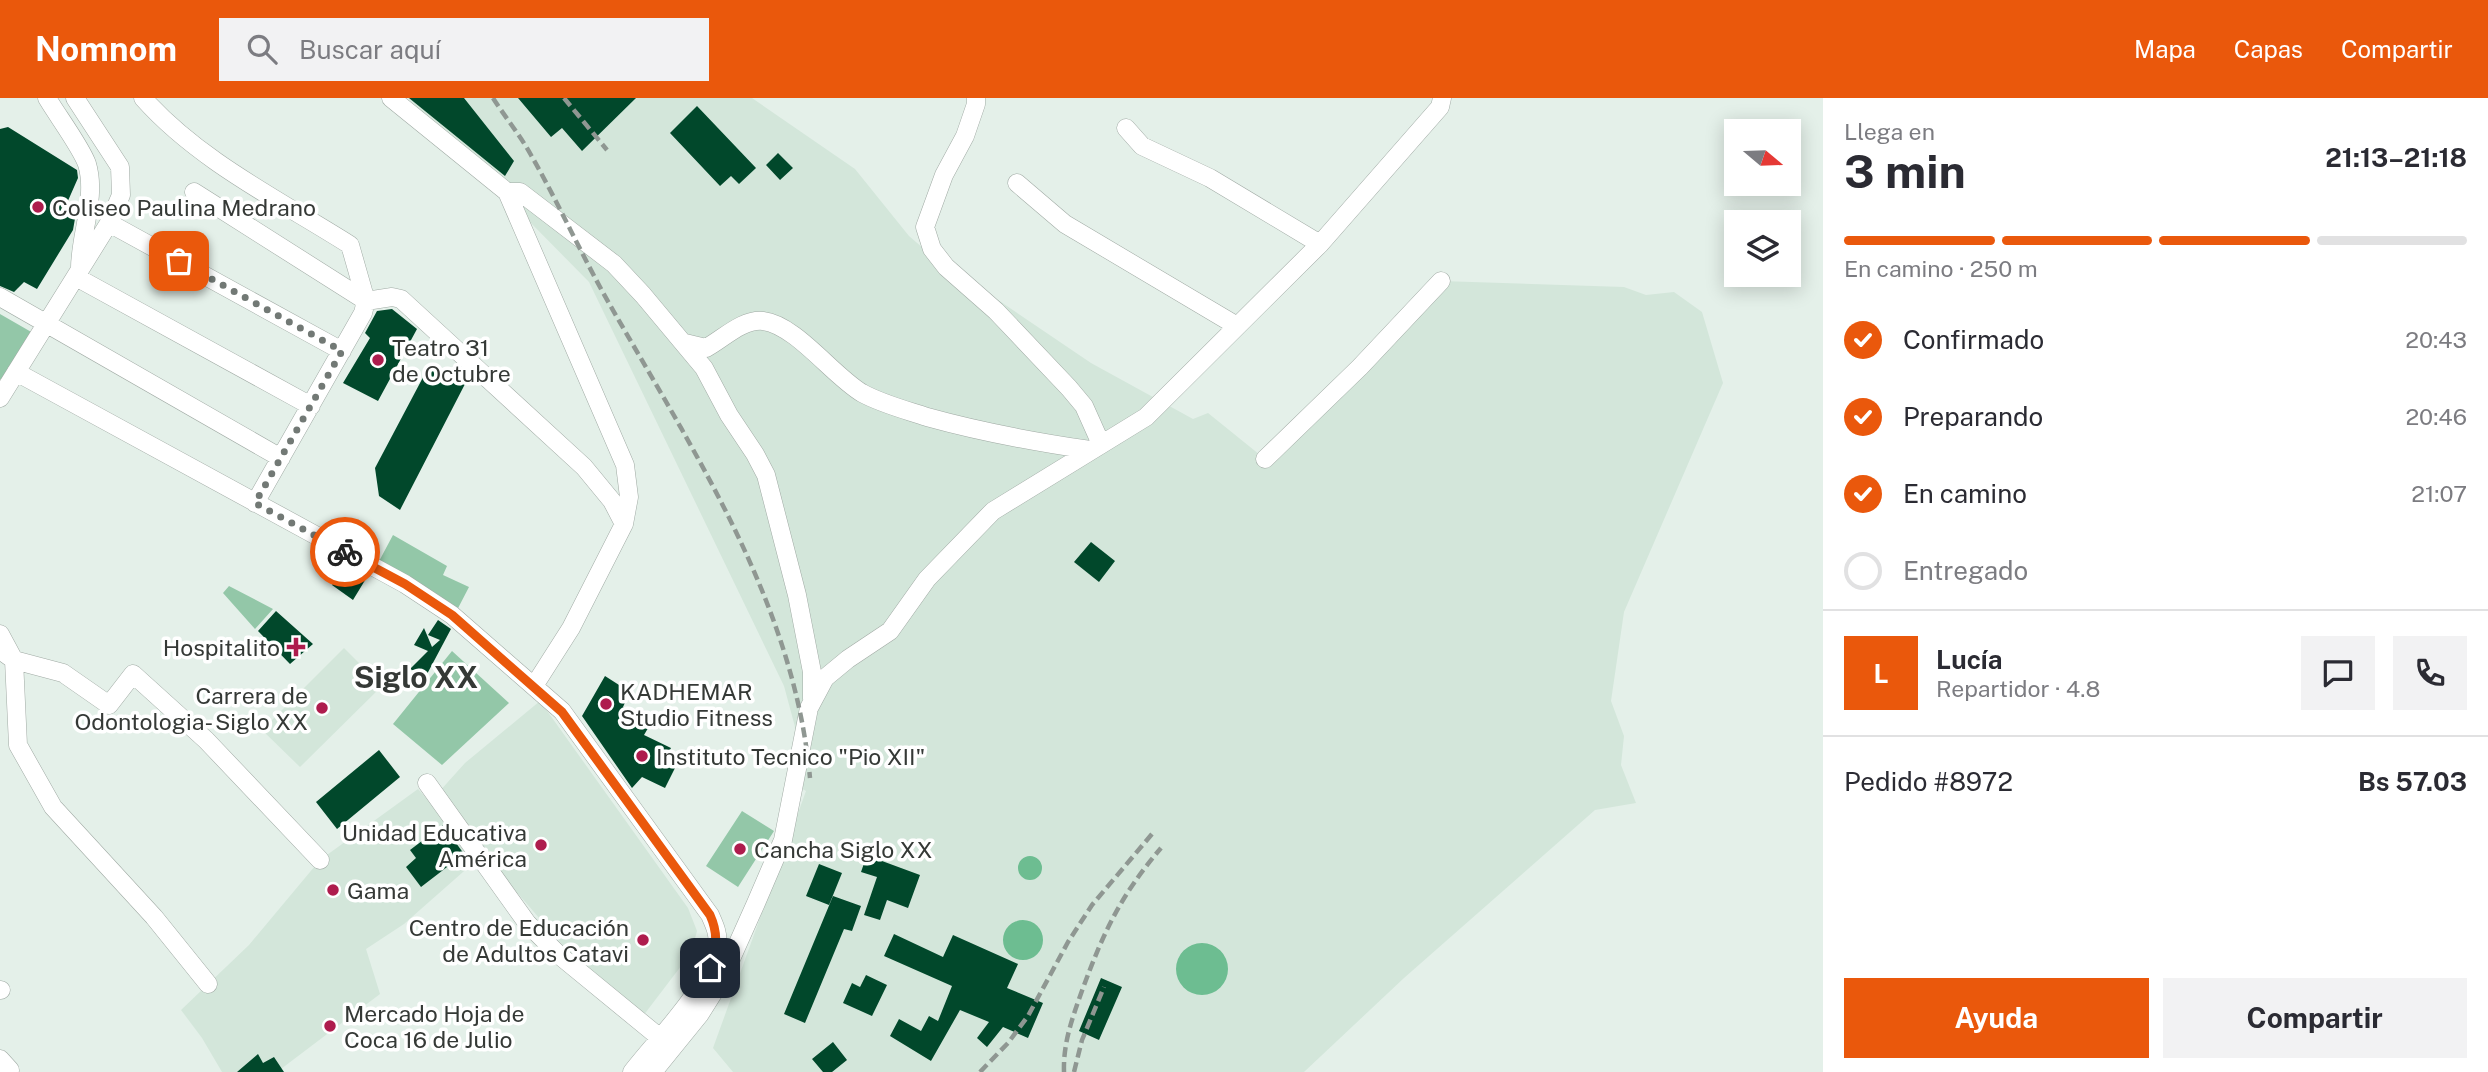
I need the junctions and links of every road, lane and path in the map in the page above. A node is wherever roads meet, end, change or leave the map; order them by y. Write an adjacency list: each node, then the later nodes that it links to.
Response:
1 (47, 98): 13 (street)
2 (75, 98): 11 (street)
3 (143, 98): 16 (street)
4 (391, 98): 10 (street)
5 (976, 98): 24 (street)
6 (1442, 98): 12 (street)
7 (1126, 128): 12 (street)
8 (1017, 183): 18 (street)
9 (194, 192): 16 (street)
10 (507, 192): 19 (street); 28 (street)
11 (109, 223): 13 (street); 20 (street)
12 (1320, 244): 18 (street)
13 (78, 274): 17 (street); 23 (street)
14 (1441, 281): 26 (street)
15 (0, 297): 17 (street)
16 (366, 301): 20 (street); 28 (street)
17 (45, 323): 21 (street); 25 (street)
18 (1237, 326): 24 (street)
19 (685, 343): 24 (street); 32 (street)
20 (342, 351): 23 (street)
21 (16, 372): 22 (street); 27 (street)
22 (0, 398)
23 (311, 406): 25 (street)
24 (1096, 447): 32 (street)
25 (281, 458): 27 (street)
26 (1265, 459)
27 (255, 503): 31 (street)
28 (624, 524): 31 (street)
29 (0, 634): 30 (street)
30 (7, 655): 34 (street); 35 (street)
31 (534, 686): 36 (street)
32 (812, 702): 38 (street)
33 (427, 783): 36 (street)
34 (320, 860)
35 (208, 984)
36 (659, 1037): 37 (street)
37 (632, 1072)
38 (653, 1072)

